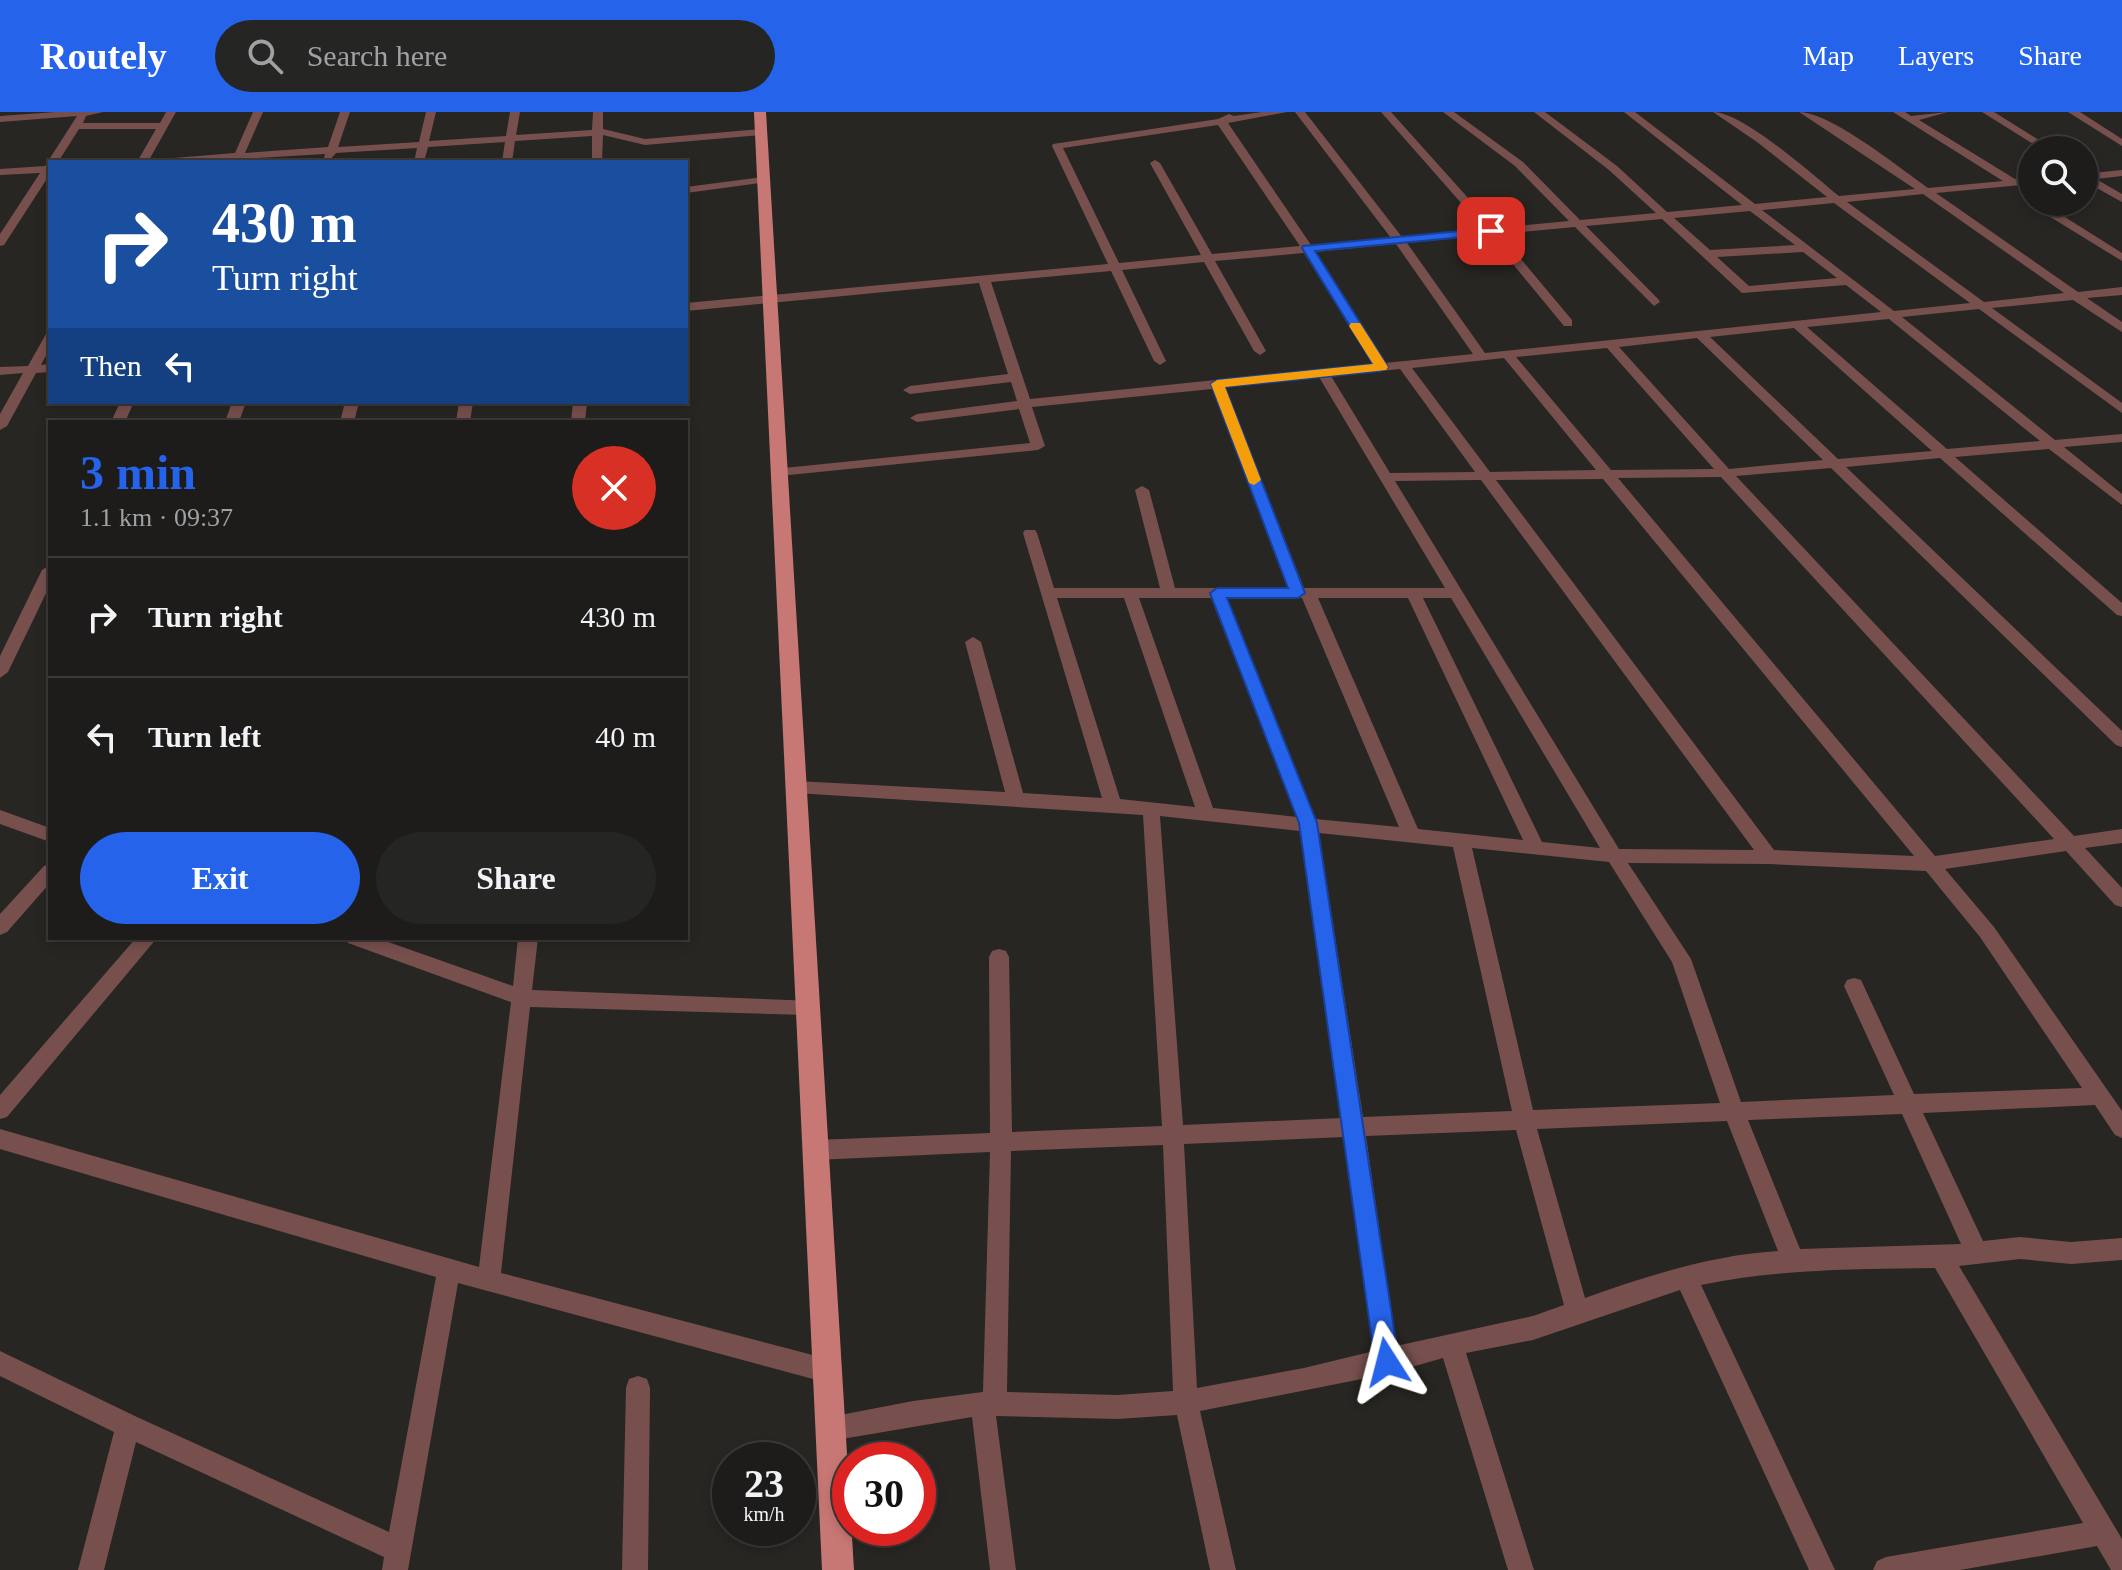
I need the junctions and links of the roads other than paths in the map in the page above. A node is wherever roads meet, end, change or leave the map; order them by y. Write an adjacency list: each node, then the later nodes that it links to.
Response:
1 (98, 112): 22 (street)
2 (171, 112): 27 (street)
3 (258, 112): 35 (street)
4 (345, 112): 34 (street)
5 (431, 112): 32 (street)
6 (515, 112): 31 (street)
7 (598, 112): 28 (street)
8 (760, 112): 29 (main road)
9 (1238, 112): 25 (street)
10 (1282, 112): 25 (street)
11 (1300, 112): 63 (street)
12 (1386, 112): 62 (street)
13 (1448, 112): 61 (street)
14 (1539, 112): 59 (street)
15 (1629, 112): 58 (street)
16 (1718, 112): 56 (street)
17 (1804, 112): 54 (street)
18 (1898, 112): 24 (street)
19 (1943, 112): 24 (street)
20 (1987, 112): 30 (street)
21 (2073, 112): 33 (street)
22 (84, 115): 23 (street); 26 (street)
23 (0, 119)
24 (1911, 119): 52 (street)
25 (1221, 121): 65 (street); 70 (street)
26 (77, 126): 27 (street); 36 (street)
27 (163, 126): 37 (street)
28 (597, 132): 29 (street); 31 (street); 42 (street)
29 (761, 132): 49 (main road)
30 (2027, 136)
31 (510, 139): 32 (street); 41 (street)
32 (423, 143): 34 (street); 40 (street)
33 (2122, 143)
34 (332, 149): 35 (street); 39 (street)
35 (238, 159): 38 (street)
36 (55, 160)
37 (143, 160)
38 (209, 160)
39 (329, 160)
40 (419, 160)
41 (507, 160)
42 (597, 160)
43 (1155, 163): 68 (street)
44 (48, 167): 46 (street)
45 (48, 170): 64 (street)
46 (0, 172)
47 (2122, 173): 48 (street)
48 (2098, 174)
49 (763, 180): 53 (street); 75 (main road)
50 (2018, 183): 52 (street)
51 (2098, 183): 57 (street)
52 (2009, 184): 54 (street); 55 (street)
53 (688, 190)
54 (1925, 191): 56 (street); 74 (street)
55 (2018, 191)
56 (1836, 199): 58 (street); 78 (street)
57 (2122, 199)
58 (1754, 207): 59 (street); 66 (street)
59 (1666, 215): 61 (street); 67 (street)
60 (2054, 216): 69 (street)
61 (1579, 223): 62 (street); 76 (street)
62 (1491, 231): 63 (street); 80 (street)
63 (1399, 240): 65 (street); 88 (street)
64 (0, 243)
65 (1307, 248): 68 (street); 91 (street)
66 (1807, 248): 67 (street); 72 (street)
67 (1708, 254): 72 (street)
68 (1209, 258): 70 (street); 86 (street)
69 (2122, 258)
70 (1115, 266): 71 (street); 89 (street)
71 (984, 279): 75 (street); 96 (street)
72 (1849, 281): 79 (street)
73 (2122, 291): 74 (street)
74 (2076, 296): 78 (street); 82 (street)
75 (770, 299): 77 (street); 107 (main road)
76 (1654, 302)
77 (688, 307)
78 (1980, 307): 79 (street); 100 (street)
79 (1892, 315): 81 (street); 104 (street)
80 (1568, 323)
81 (1796, 324): 83 (street); 105 (street)
82 (2122, 328)
83 (1700, 334): 85 (street); 106 (street)
84 (48, 341): 93 (street)
85 (1610, 344): 87 (street); 108 (street)
86 (1260, 351)
87 (1507, 354): 88 (street); 110 (street)
88 (1482, 357): 90 (street)
89 (1160, 361)
90 (1403, 365): 91 (street); 109 (street)
91 (1381, 367): 95 (street)
92 (48, 368): 93 (street)
93 (33, 369): 94 (street); 102 (street)
94 (0, 371)
95 (1323, 373): 97 (street); 111 (street)
96 (1016, 377): 98 (street); 99 (street)
97 (1217, 384): 99 (street); 120 (street)
98 (910, 390)
99 (1024, 404): 101 (street); 107 (street)
100 (2122, 409)
101 (917, 418)
102 (0, 426)
103 (2122, 438): 104 (street)
104 (2051, 444): 105 (street); 113 (street)
105 (1942, 454): 106 (street); 123 (street)
106 (1835, 463): 108 (street); 126 (street)
107 (779, 472): 127 (main road)
108 (1725, 473): 110 (street); 138 (street)
109 (1486, 476): 110 (street); 111 (street); 141 (street)
110 (1607, 476): 142 (street)
111 (1386, 477): 122 (street)
112 (1142, 490): 118 (street)
113 (2122, 501)
114 (1030, 533): 116 (street)
115 (48, 574): 125 (street)
116 (1047, 593): 117 (street); 129 (street)
117 (1130, 593): 118 (street); 131 (street)
118 (1169, 593): 119 (street)
119 (1217, 593): 120 (street); 133 (street)
120 (1303, 593): 121 (street); 135 (street)
121 (1413, 593): 122 (street); 139 (street)
122 (1456, 593): 140 (street)
123 (2122, 611)
124 (973, 642): 128 (street)
125 (0, 672)
126 (2122, 741)
127 (796, 787): 128 (street); 152 (main road)
128 (1016, 800): 129 (street)
129 (1113, 805): 130 (street)
130 (1151, 809): 131 (street); 160 (street)
131 (1206, 814): 133 (street)
132 (0, 817): 134 (street)
133 (1308, 823): 135 (street); 158 (street)
134 (48, 834)
135 (1411, 834): 137 (street)
136 (2122, 836): 138 (street)
137 (1461, 840): 139 (street); 157 (street)
138 (2068, 843): 142 (street); 144 (street)
139 (1536, 848): 140 (street)
140 (1614, 856): 141 (street); 156 (street)
141 (1769, 857): 142 (street)
142 (1928, 864): 153 (street)
143 (48, 873): 145 (street)
144 (2122, 900)
145 (0, 927)
146 (145, 940): 155 (street)
147 (364, 940): 151 (street)
148 (528, 940): 151 (street)
149 (999, 957): 162 (street)
150 (1854, 986): 154 (street)
151 (522, 998): 152 (street); 170 (street)
152 (807, 1007): 163 (main road)
153 (2100, 1096): 154 (street); 159 (street)
154 (1911, 1104): 156 (street); 165 (street)
155 (0, 1110)
156 (1733, 1110): 157 (street); 167 (street)
157 (1524, 1119): 158 (street); 171 (street)
158 (1351, 1127): 160 (street); 173 (street)
159 (2122, 1128)
160 (1173, 1134): 162 (street); 177 (street)
161 (0, 1139): 168 (street)
162 (1001, 1141): 163 (street); 178 (street)
163 (815, 1150): 175 (main road)
164 (2122, 1249): 165 (street)
165 (1977, 1253): 166 (street)
166 (1941, 1257): 167 (street); 181 (street)
167 (1793, 1261): 169 (street)
168 (449, 1270): 170 (street); 182 (street)
169 (1686, 1277): 171 (street); 190 (street)
170 (489, 1280): 175 (street)
171 (1577, 1312): 172 (street)
172 (1451, 1344): 173 (street); 189 (street)
173 (1387, 1362): 177 (street)
174 (0, 1363): 179 (street)
175 (828, 1371): 180 (main road)
176 (638, 1388): 185 (street)
177 (1186, 1402): 178 (street); 188 (street)
178 (989, 1404): 180 (street); 187 (street)
179 (128, 1426): 182 (street); 184 (street)
180 (830, 1429): 186 (main road)
181 (2103, 1532): 183 (street); 191 (street)
182 (396, 1560)
183 (2122, 1564)
184 (91, 1570)
185 (635, 1570)
186 (838, 1570)
187 (1003, 1570)
188 (1223, 1570)
189 (1521, 1570)
190 (1822, 1570)
191 (1886, 1570)

